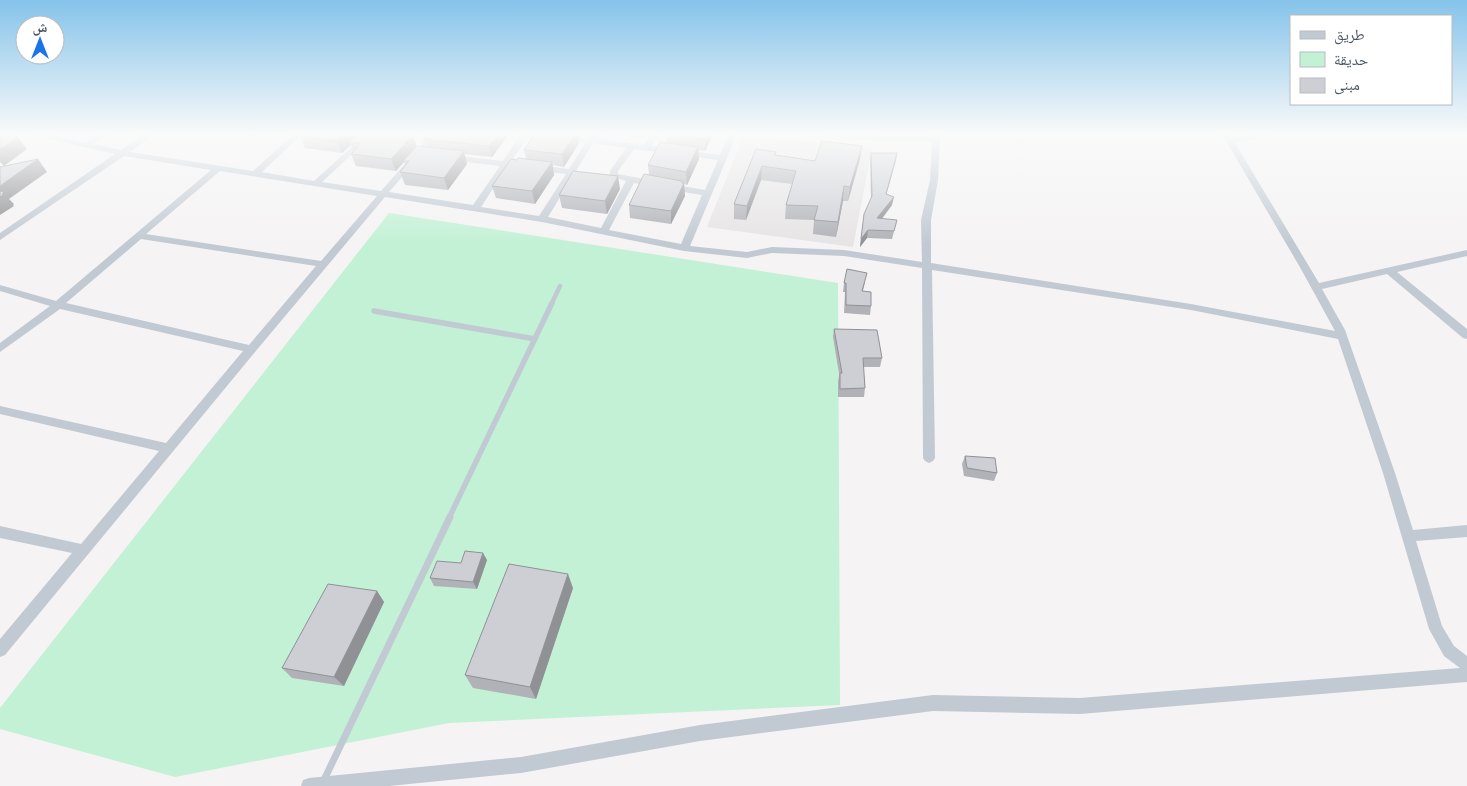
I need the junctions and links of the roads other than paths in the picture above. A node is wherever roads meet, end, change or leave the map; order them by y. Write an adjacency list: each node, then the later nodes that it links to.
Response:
1 (96, 171): 23 (street)
2 (215, 171): 22 (street)
3 (235, 171): 14 (street)
4 (259, 171): 14 (street)
5 (330, 171): 16 (street)
6 (402, 171): 18 (street)
7 (501, 171): 19 (street)
8 (560, 171): 13 (street)
9 (614, 171): 15 (street)
10 (718, 171): 17 (street)
11 (934, 171): 27 (street)
12 (1249, 171): 30 (street)
13 (571, 172): 20 (street)
14 (255, 174): 16 (street)
15 (631, 180): 17 (street); 21 (street)
16 (315, 184): 18 (street)
17 (708, 193): 24 (street)
18 (382, 194): 19 (street); 26 (street)
19 (475, 209): 20 (street)
20 (542, 219): 21 (street)
21 (604, 232): 24 (street)
22 (139, 236): 26 (street); 32 (street)
23 (0, 237)
24 (684, 248): 27 (street)
25 (1467, 253): 28 (street)
26 (324, 264): 38 (street)
27 (926, 266): 35 (street); 41 (street)
28 (1388, 270): 30 (street); 34 (street)
29 (560, 286): 36 (lane)
30 (1316, 287): 35 (street)
31 (1, 289): 32 (street)
32 (58, 305): 37 (street); 38 (street)
33 (374, 311): 36 (lane)
34 (1467, 335)
35 (1342, 336): 44 (street)
36 (535, 339): 49 (lane)
37 (0, 348)
38 (251, 349): 40 (street)
39 (0, 410): 40 (street)
40 (169, 448): 45 (street)
41 (929, 458)
42 (1467, 531): 44 (street)
43 (0, 532): 45 (street)
44 (1408, 536): 47 (street)
45 (83, 550): 46 (street)
46 (0, 650)
47 (1467, 664)
48 (1467, 675): 49 (street)
49 (316, 785)

